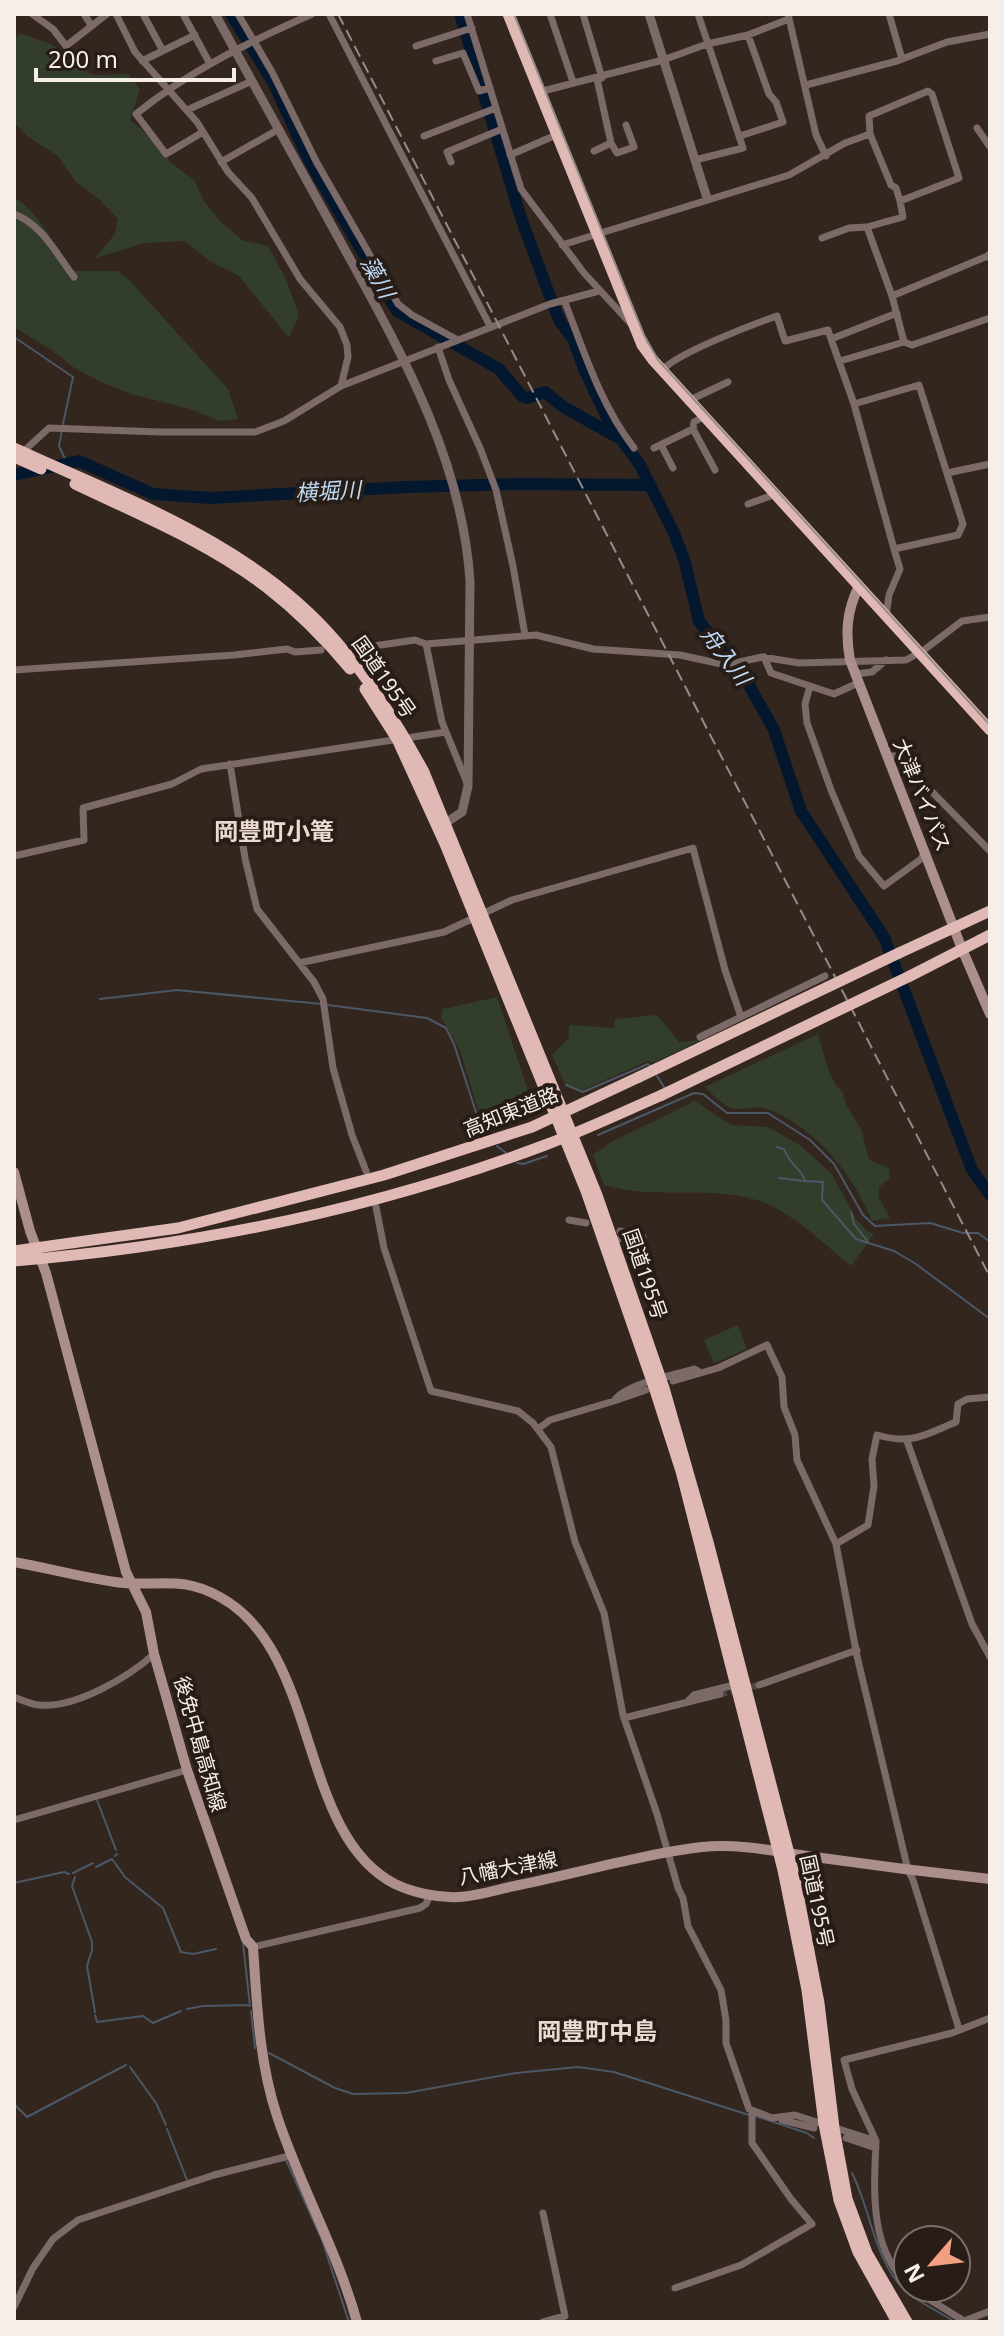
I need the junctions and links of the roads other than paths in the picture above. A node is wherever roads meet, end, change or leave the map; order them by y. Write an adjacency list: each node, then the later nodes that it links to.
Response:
1 (32, 14): 19 (street)
2 (84, 14): 19 (street)
3 (107, 14): 19 (street)
4 (116, 14): 31 (street)
5 (143, 14): 28 (street)
6 (183, 14): 22 (street)
7 (215, 14): 27 (street)
8 (238, 14): 24 (street)
9 (312, 14): 24 (street)
10 (329, 14): 75 (street)
11 (467, 14): 20 (street)
12 (508, 14): 40 (highway)
13 (550, 14): 36 (street)
14 (583, 14): 34 (street)
15 (649, 14): 30 (street)
16 (698, 14): 25 (street)
17 (889, 14): 29 (street)
18 (789, 16): 23 (street); 37 (street)
19 (91, 25)
20 (472, 28): 26 (street); 38 (street)
21 (990, 34): 29 (street)
22 (195, 35): 28 (street); 33 (street)
23 (748, 35): 25 (street); 51 (street)
24 (250, 42): 27 (street); 78 (street)
25 (707, 44): 30 (street); 51 (street)
26 (416, 46)
27 (235, 50): 33 (street); 35 (street)
28 (163, 51): 31 (street)
29 (902, 59): 37 (street)
30 (663, 60): 34 (street); 57 (street)
31 (142, 61): 39 (street)
32 (436, 61): 38 (street)
33 (210, 64): 39 (street)
34 (600, 78): 36 (street); 52 (street)
35 (252, 81): 42 (street); 45 (street)
36 (573, 82): 40 (street)
37 (806, 85): 56 (street)
38 (490, 88): 41 (street)
39 (167, 89): 42 (street); 47 (street)
40 (539, 92): 49 (highway)
41 (496, 108): 46 (street); 50 (street)
42 (187, 110): 47 (street)
43 (626, 125): 52 (street)
44 (977, 128): 53 (street)
45 (279, 129): 58 (street); 80 (street)
46 (502, 129): 55 (street); 59 (street)
47 (203, 132): 58 (street)
48 (870, 134): 56 (street); 61 (street); 61 (street)
49 (556, 135): 55 (street); 64 (highway)
50 (424, 136)
51 (740, 136): 57 (street)
52 (611, 143): 54 (street)
53 (990, 147)
54 (594, 151)
55 (510, 155): 66 (street)
56 (826, 156): 60 (street)
57 (695, 160): 60 (street)
58 (221, 162): 83 (street)
59 (451, 162)
60 (707, 198): 64 (street)
61 (900, 201): 63 (street)
62 (14, 214): 68 (street)
63 (867, 227): 65 (street); 70 (street)
64 (595, 233): 66 (street); 74 (highway)
65 (822, 238)
66 (562, 245): 69 (street)
67 (990, 256): 70 (street)
68 (74, 277)
69 (599, 291): 71 (street); 74 (street)
70 (892, 296): 72 (street)
71 (556, 302): 75 (street); 88 (street)
72 (897, 313): 76 (street); 77 (street)
73 (990, 318): 77 (street)
74 (632, 325): 81 (highway)
75 (490, 326): 78 (street)
76 (831, 339): 79 (street); 81 (street)
77 (904, 342): 79 (street)
78 (448, 343): 80 (street); 100 (street)
79 (840, 361): 85 (street)
80 (405, 362): 83 (street); 101 (street)
81 (662, 370): 84 (highway)
82 (728, 382): 84 (street)
83 (341, 386): 89 (street)
84 (690, 400): 86 (highway)
85 (854, 404): 93 (street); 96 (street)
86 (705, 416): 87 (street); 94 (highway)
87 (693, 429): 91 (street); 92 (street)
88 (634, 448)
89 (24, 457): 114 (highway, 国道195号)
90 (990, 464): 93 (street)
91 (673, 468)
92 (715, 470)
93 (947, 473): 96 (street)
94 (776, 494): 95 (street); 97 (highway)
95 (748, 504)
96 (894, 549): 98 (street)
97 (859, 586): 98 (highway); 107 (main road, 大津バイパス)
98 (886, 616): 105 (highway)
99 (990, 617): 105 (street)
100 (525, 635): 101 (street); 106 (street)
101 (471, 640): 102 (street); 117 (street)
102 (426, 644): 103 (street); 113 (street)
103 (353, 649)
104 (321, 650): 109 (street)
105 (920, 653): 108 (street); 112 (highway)
106 (764, 657): 107 (street); 111 (street)
107 (850, 660): 108 (street); 110 (main road, 大津バイパス)
108 (886, 660): 110 (street)
109 (14, 670)
110 (857, 678): 111 (street); 115 (main road, 大津バイパス)
111 (810, 686): 119 (street)
112 (990, 730)
113 (446, 732): 114 (street); 117 (street)
114 (401, 738): 116 (street); 118 (highway, 国道195号)
115 (888, 756): 119 (main road, 大津バイパス); 120 (street)
116 (230, 764): 121 (street); 127 (street)
117 (468, 786): 118 (street)
118 (442, 826): 123 (highway, 国道195号)
119 (925, 851): 124 (main road, 大津バイパス)
120 (990, 851)
121 (14, 856)
122 (990, 911): 124 (highway, 高知東道路)
123 (480, 921): 127 (street); 130 (street); 132 (highway, 国道195号)
124 (954, 928): 126 (main road, 大津バイパス); 132 (highway, 高知東道路, bridge)
125 (990, 935): 126 (highway, 高知東道路)
126 (962, 949): 129 (main road, 大津バイパス); 133 (highway, 高知東道路, bridge)
127 (299, 963): 134 (street)
128 (825, 976): 130 (street)
129 (990, 1014)
130 (741, 1017): 131 (street)
131 (700, 1037)
132 (558, 1114): 133 (highway, 国道195号); 140 (highway, 高知東道路)
133 (568, 1136): 140 (highway, 高知東道路); 142 (highway, 国道195号); 142 (highway, 国道195号)
134 (366, 1171)
135 (14, 1172): 140 (main road, 後免中島高知線)
136 (376, 1207): 144 (street)
137 (569, 1220): 138 (street)
138 (586, 1223)
139 (14, 1251): 140 (highway, 高知東道路)
140 (39, 1254): 141 (highway, 高知東道路); 148 (main road, 後免中島高知線)
141 (14, 1261)
142 (658, 1383): 144 (street); 146 (street); 152 (highway, 国道195号)
143 (990, 1397): 145 (street)
144 (538, 1429): 157 (street)
145 (907, 1441): 146 (street); 151 (street)
146 (836, 1544): 149 (street)
147 (14, 1562): 148 (main road, 八幡大津線)
148 (129, 1584): 150 (main road, 後免中島高知線); 164 (main road, 八幡大津線)
149 (857, 1650): 153 (street); 162 (street)
150 (154, 1654): 155 (street); 158 (main road, 後免中島高知線)
151 (990, 1657)
152 (740, 1684): 156 (street); 160 (highway, 国道195号)
153 (759, 1685)
154 (720, 1694): 156 (street)
155 (14, 1697)
156 (686, 1703): 157 (street)
157 (624, 1718): 161 (street)
158 (187, 1770): 159 (street); 165 (main road, 後免中島高知線)
159 (14, 1820)
160 (783, 1852): 161 (main road, 八幡大津線); 162 (main road, 八幡大津線); 169 (highway, 国道195号)
161 (668, 1853): 164 (main road, 八幡大津線); 168 (street)
162 (908, 1870): 163 (main road, 八幡大津線); 167 (street)
163 (990, 1879)
164 (430, 1895): 165 (street)
165 (253, 1947): 172 (main road, 後免中島高知線)
166 (990, 2018): 167 (street)
167 (959, 2029): 171 (street)
168 (752, 2114): 169 (street); 175 (street)
169 (824, 2127): 171 (street); 182 (highway, 国道195号); 183 (highway, 国道195号)
170 (846, 2138): 171 (street)
171 (876, 2145): 174 (street)
172 (293, 2155): 177 (street); 180 (main road, 後免中島高知線)
173 (543, 2213): 181 (street)
174 (892, 2263)
175 (675, 2288)
176 (938, 2304): 179 (street)
177 (14, 2307)
178 (990, 2311): 179 (street)
179 (966, 2321)
180 (357, 2322)
181 (543, 2322)
182 (897, 2322)
183 (907, 2322)

